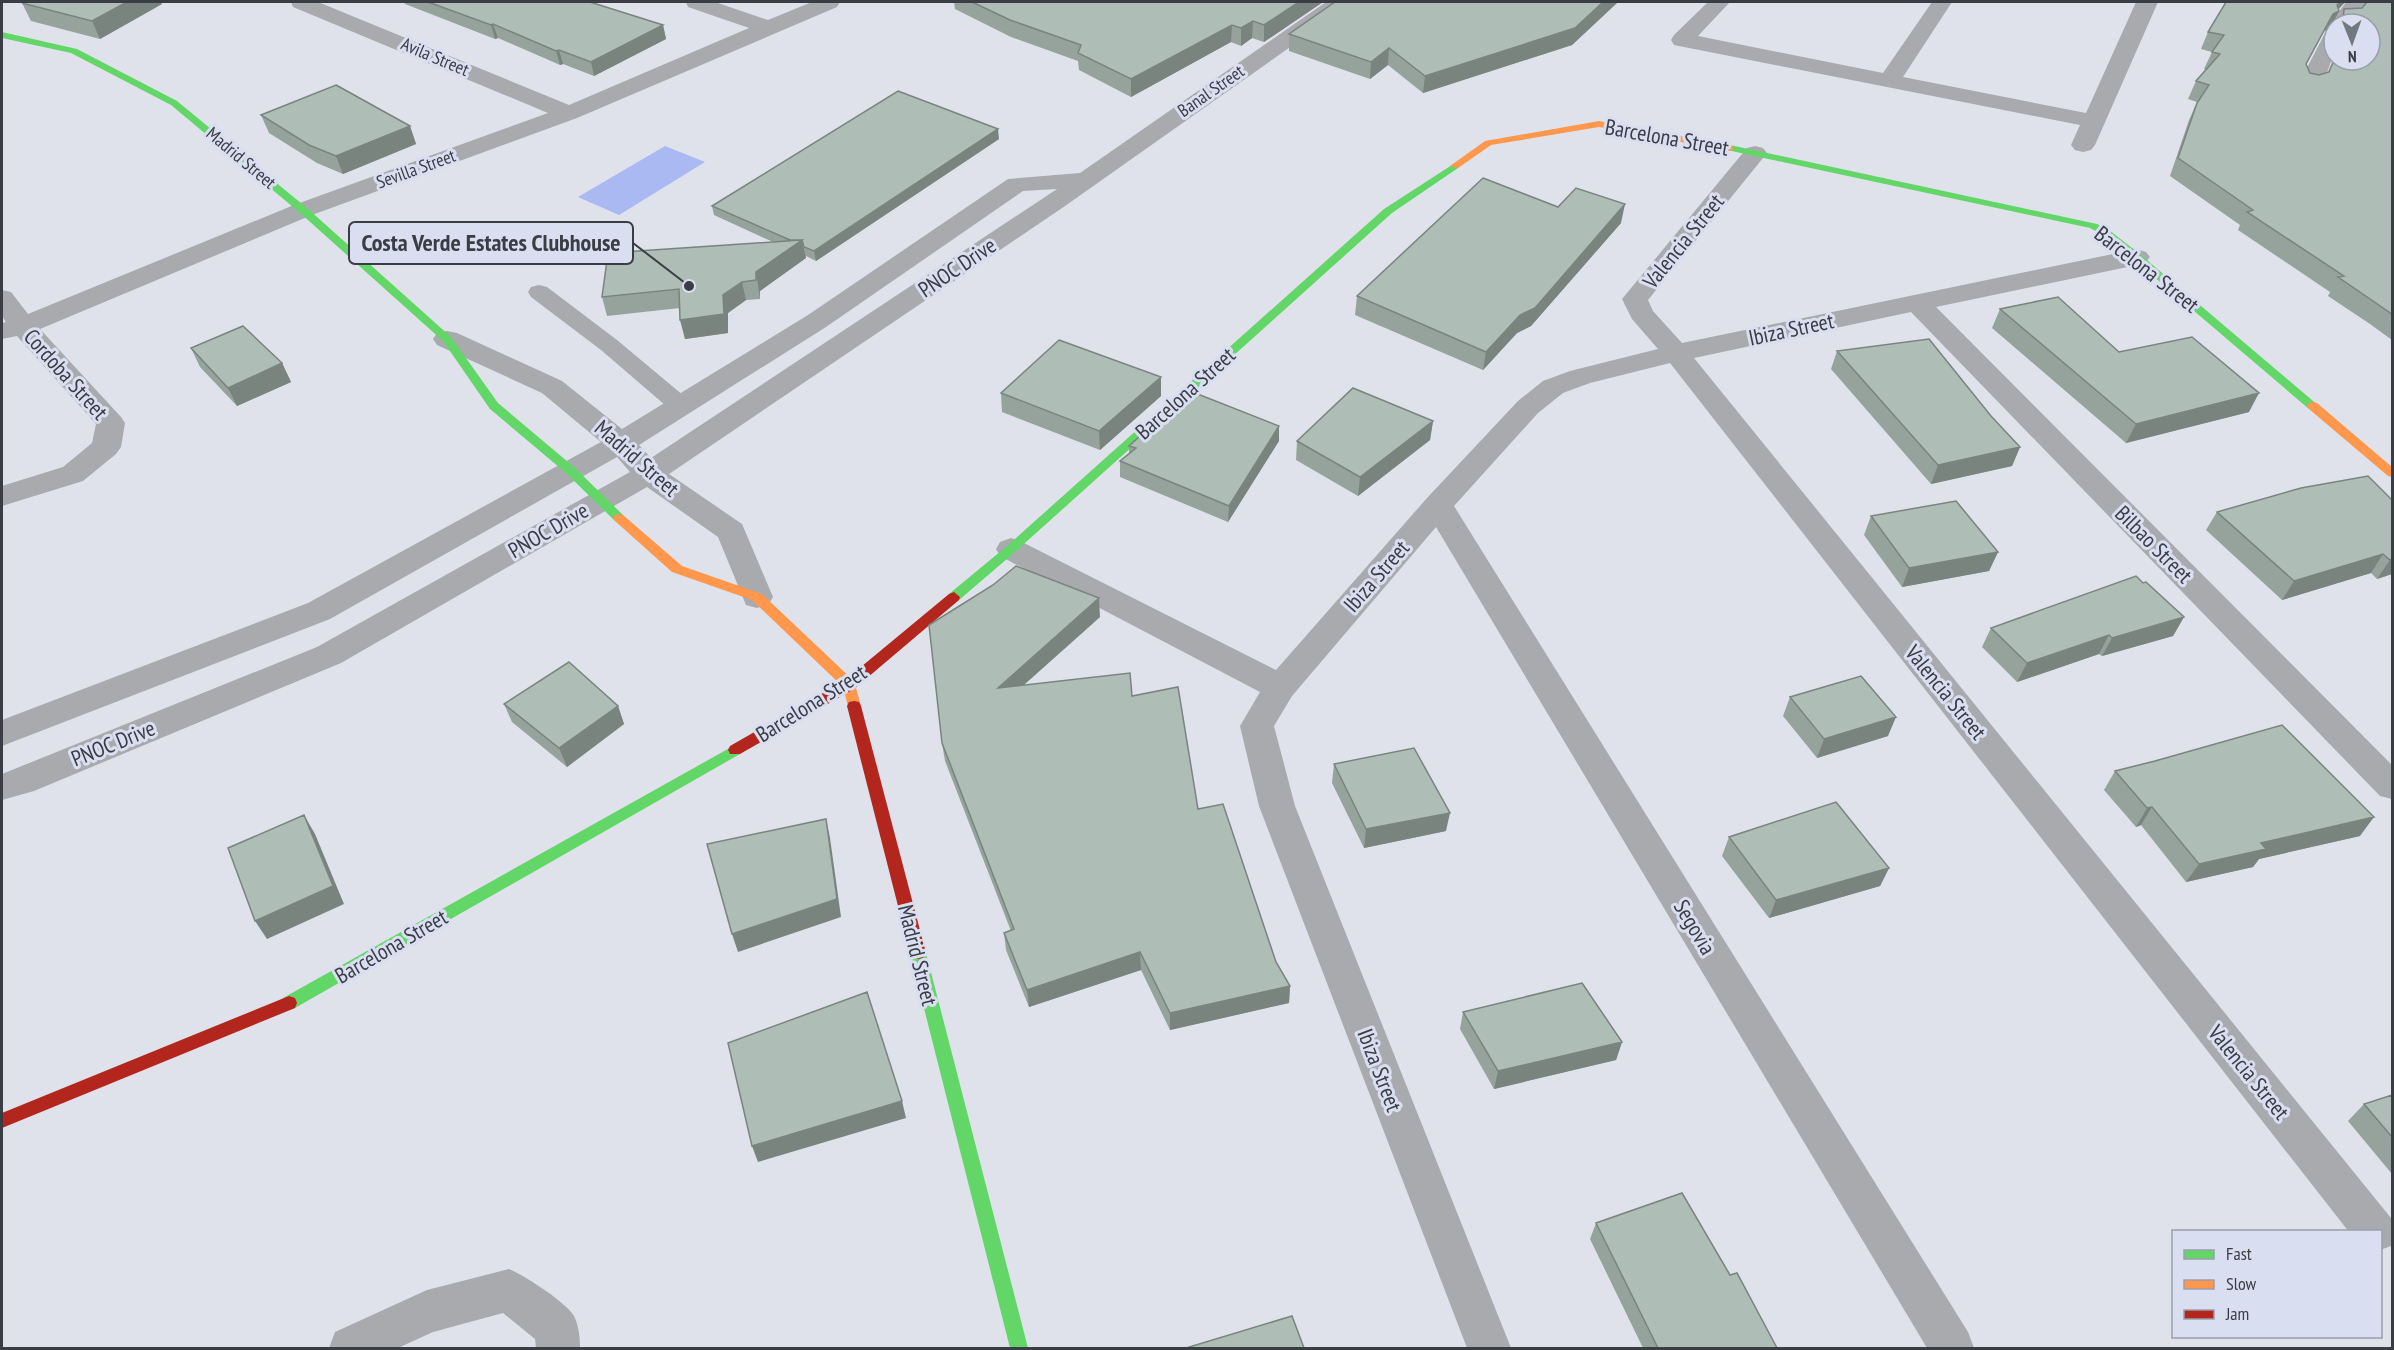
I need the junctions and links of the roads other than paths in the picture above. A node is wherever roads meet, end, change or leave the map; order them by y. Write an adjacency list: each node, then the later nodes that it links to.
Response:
1 (301, 2): 13 (street, Avila Street)
2 (696, 2): 8 (street)
3 (829, 2): 8 (street, Sevilla Street)
4 (1339, 2): 17 (street, Banal Street)
5 (1719, 2): 11 (street)
6 (1942, 2): 11 (street)
7 (2147, 2): 14 (street)
8 (769, 28): 13 (street, Sevilla Street)
9 (2, 35): 20 (street, Madrid Street)
10 (2322, 60): 12 (street)
11 (1889, 80): 14 (street)
12 (2310, 84)
13 (569, 113): 20 (street, Sevilla Street)
14 (2093, 121): 15 (street)
15 (2083, 145)
16 (1755, 153): 21 (street, Barcelona Street); 27 (street, Valencia Street); 36 (street, Barcelona Street)
17 (1084, 180): 18 (street); 19 (street, PNOC Drive)
18 (1017, 184): 19 (street); 28 (street, PNOC Drive)
19 (1056, 201): 32 (street, PNOC Drive)
20 (303, 210): 25 (street, Sevilla Street); 26 (street, Madrid Street)
21 (2137, 256): 24 (street, Ibiza Street); 31 (street, Barcelona Street)
22 (538, 292): 28 (lane)
23 (2, 298): 25 (street, Cordoba Street)
24 (1916, 302): 27 (street, Ibiza Street); 41 (street, Bilbao Street)
25 (12, 329): 33 (street, Cordoba Street)
26 (447, 339): 29 (street, Madrid Street); 30 (street, Madrid Street)
27 (1676, 353): 35 (street, Ibiza Street); 44 (street, Valencia Street)
28 (681, 406): 29 (street, PNOC Drive)
29 (621, 443): 30 (street, PNOC Drive); 32 (street, Madrid Street)
30 (570, 470): 34 (street, Madrid Street); 40 (street, PNOC Drive)
31 (2392, 473)
32 (648, 474): 34 (street, PNOC Drive); 37 (street, Madrid Street)
33 (2, 496)
34 (600, 501): 37 (street, Madrid Street); 42 (street, PNOC Drive)
35 (1437, 505): 39 (street, Ibiza Street); 51 (street, Segovia)
36 (1011, 549): 38 (street, Barcelona Street); 39 (street)
37 (757, 597): 38 (street, Madrid Street)
38 (849, 685): 43 (street, Barcelona Street); 49 (street, Madrid Street)
39 (1280, 687): 50 (street, Ibiza Street)
40 (2, 733)
41 (2392, 786)
42 (2, 787)
43 (2, 1121)
44 (2374, 1230)
45 (2382, 1240): 46 (street)
46 (2392, 1253)
47 (351, 1348): 48 (street)
48 (558, 1348)
49 (1019, 1348)
50 (1489, 1348)
51 (1952, 1348)

